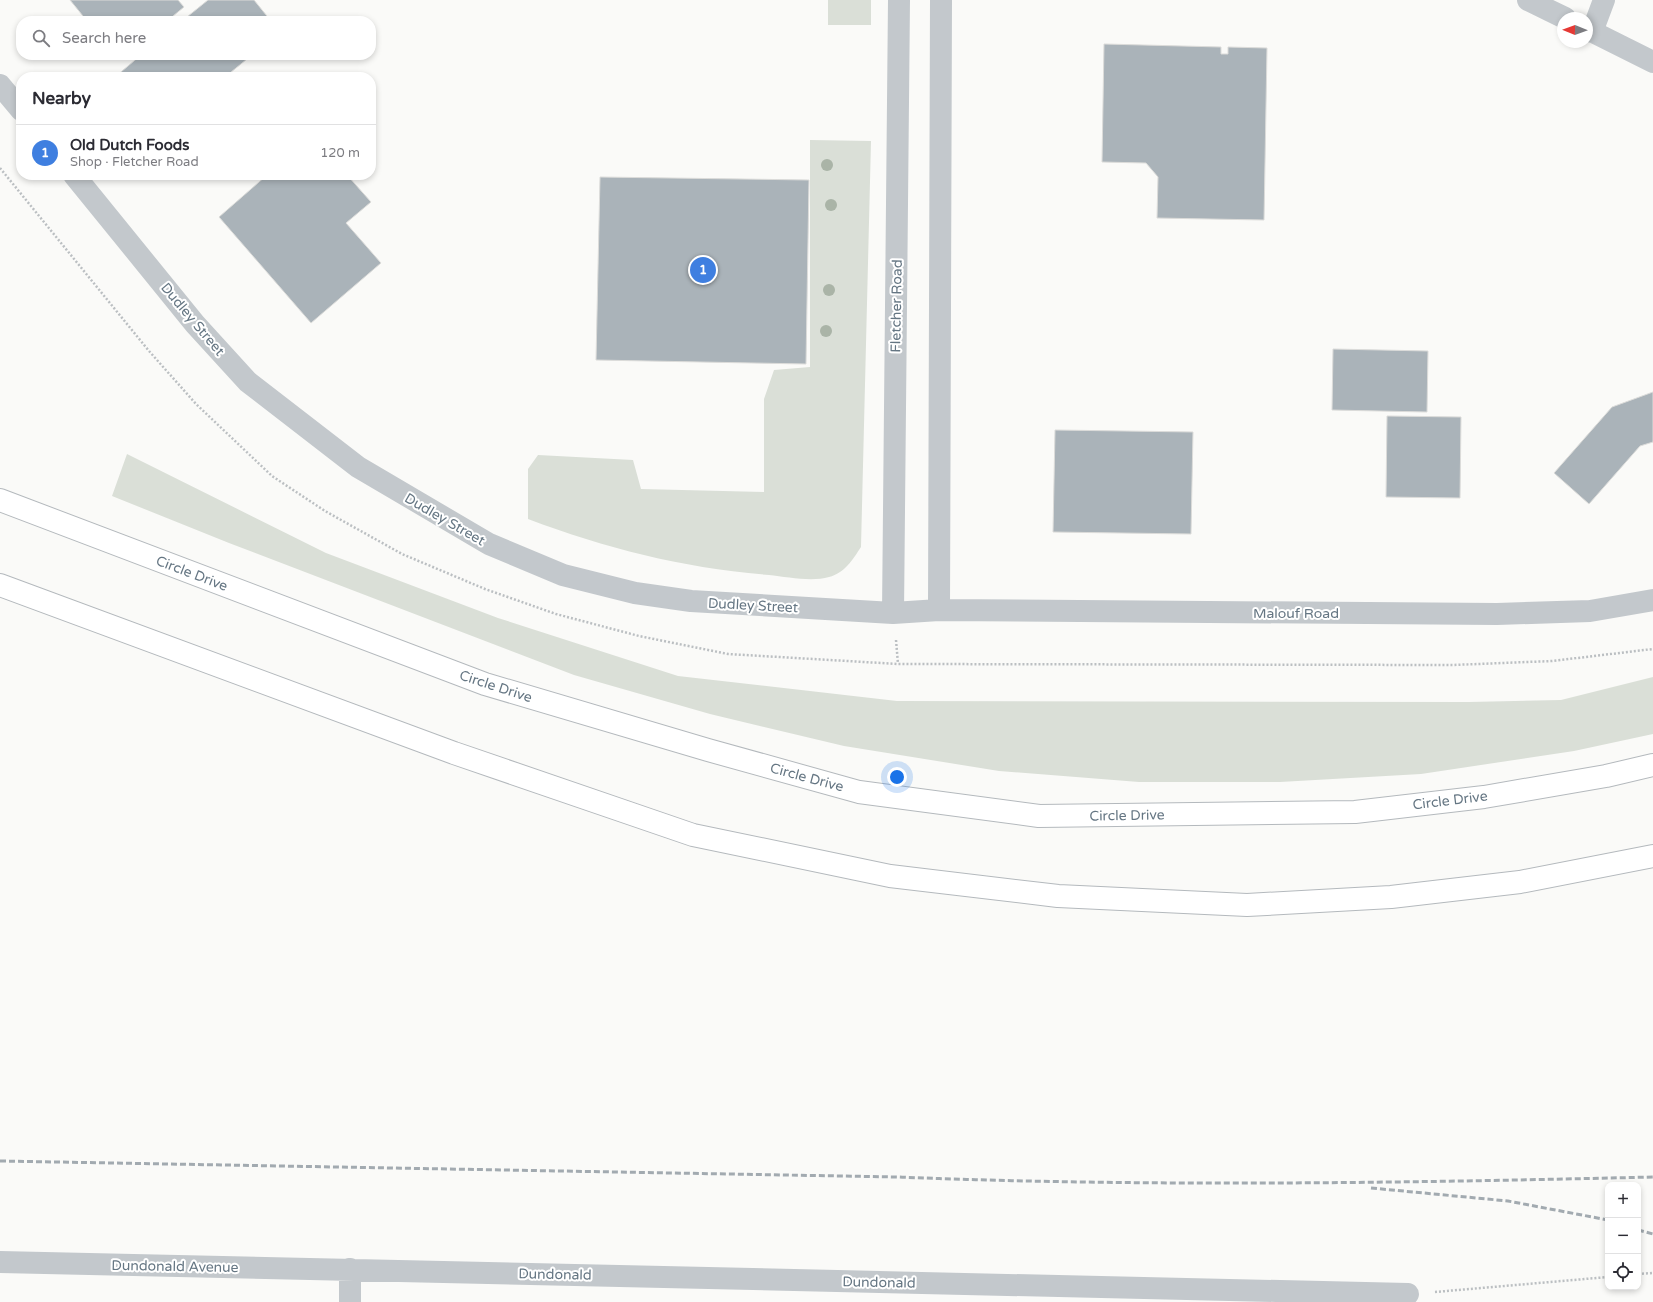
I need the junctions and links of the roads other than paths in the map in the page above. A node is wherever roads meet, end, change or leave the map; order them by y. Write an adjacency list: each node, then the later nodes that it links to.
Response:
1 (898, 0): 16 (street, Fletcher Road)
2 (941, 0): 15 (street)
3 (1528, 0): 5 (street)
4 (1604, 0): 6 (street)
5 (1557, 14)
6 (1593, 24)
7 (1593, 32): 8 (street)
8 (1653, 62)
9 (0, 85): 10 (street)
10 (16, 104)
11 (78, 180): 16 (street, Dudley Street)
12 (0, 500): 17 (highway, Circle Drive)
13 (0, 585): 18 (highway)
14 (1653, 600): 15 (street, Malouf Road)
15 (939, 610): 16 (street, Dudley Street)
16 (893, 613)
17 (1653, 765)
18 (1653, 856)
19 (0, 1262): 20 (street, Dundonald Avenue)
20 (350, 1269): 21 (street, Dundonald); 22 (street)
21 (1408, 1294)
22 (350, 1302)

